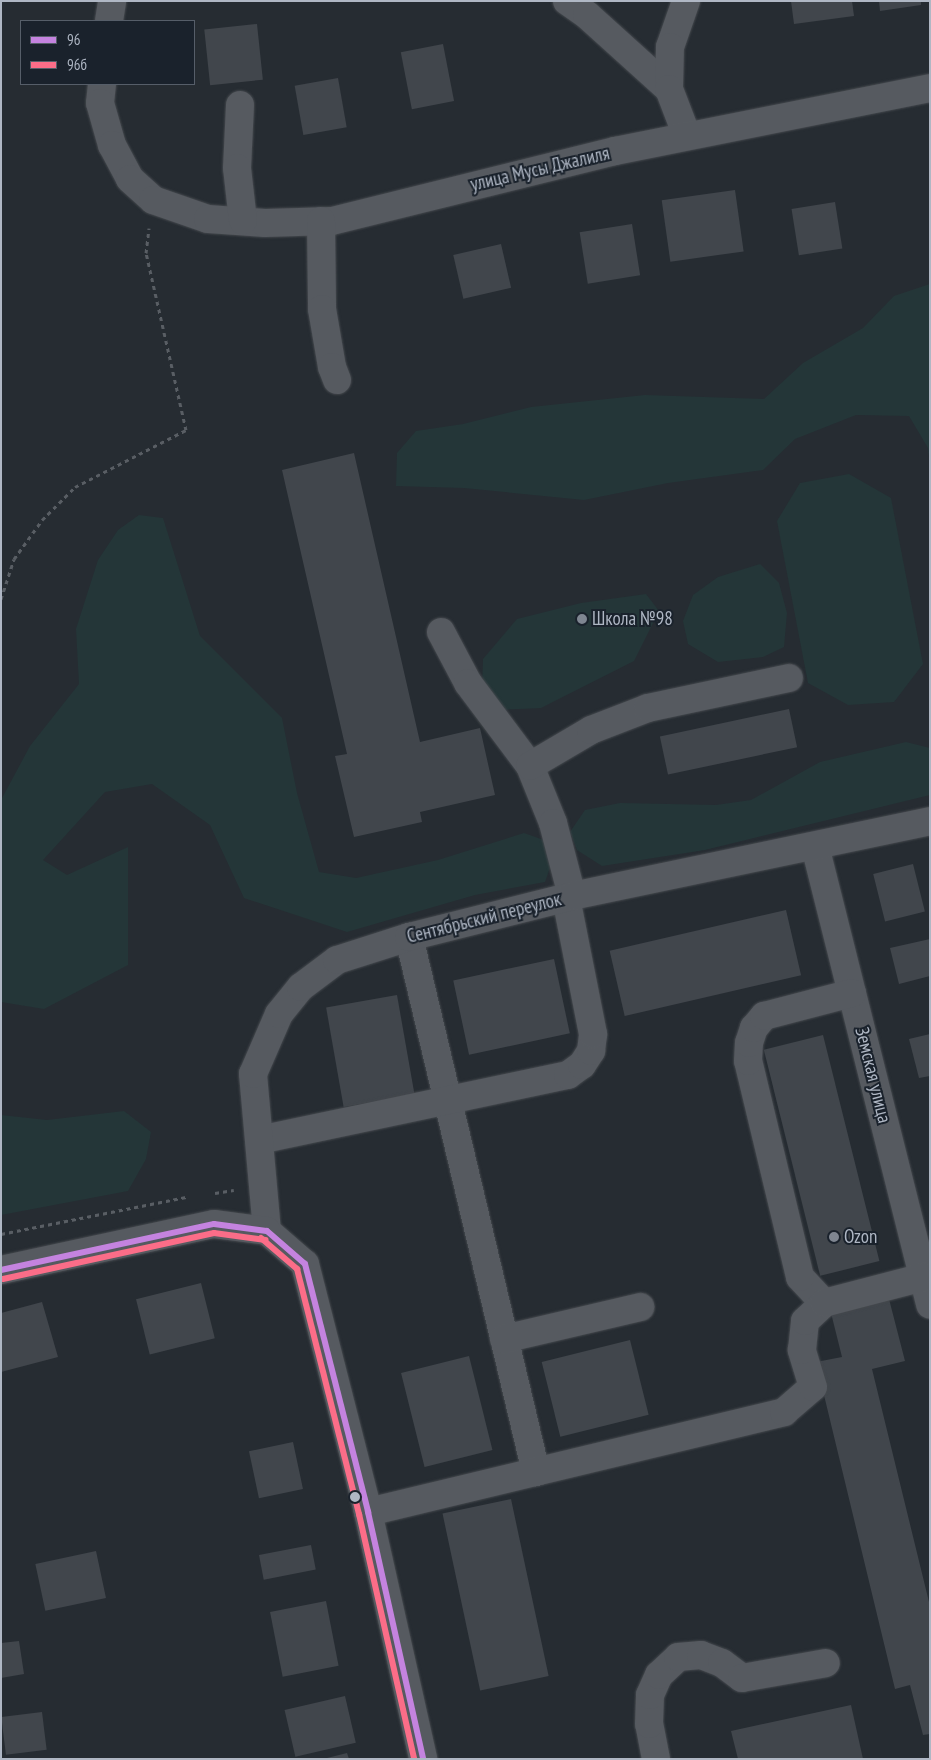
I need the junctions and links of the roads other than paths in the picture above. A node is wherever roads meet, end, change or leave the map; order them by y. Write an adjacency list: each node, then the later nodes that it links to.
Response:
1 (112, 1): 4 (street)
2 (567, 1): 7 (street)
3 (686, 1): 7 (street)
4 (109, 20)
5 (102, 85): 10 (street, улица Мусы Джалиля)
6 (930, 88): 9 (street, улица Мусы Джалиля)
7 (668, 89): 9 (street)
8 (240, 105): 10 (street)
9 (687, 136): 11 (street, улица Мусы Джалиля)
10 (243, 221): 11 (street, улица Мусы Джалиля)
11 (321, 221): 12 (street)
12 (337, 380)
13 (441, 632): 15 (street)
14 (789, 678): 15 (street)
15 (530, 766): 18 (street)
16 (930, 821): 17 (street, Сентябрьский переулок)
17 (815, 846): 18 (street, Сентябрьский переулок); 20 (street, Земская улица)
18 (569, 897): 19 (street, Сентябрьский переулок); 21 (street)
19 (410, 937): 21 (street); 22 (street, Сентябрьский переулок)
20 (852, 993): 25 (street, Земская улица); 26 (street)
21 (448, 1102): 22 (street); 29 (street)
22 (259, 1140): 23 (street, Сентябрьский переулок)
23 (267, 1231): 24 (street); 31 (street)
24 (1, 1270)
25 (924, 1277): 26 (street); 27 (street, Земская улица)
26 (824, 1303): 30 (street)
27 (930, 1305)
28 (640, 1307): 29 (street)
29 (504, 1339): 30 (street)
30 (536, 1472): 31 (street)
31 (368, 1512): 33 (street)
32 (826, 1663): 34 (street)
33 (423, 1759)
34 (656, 1759)

